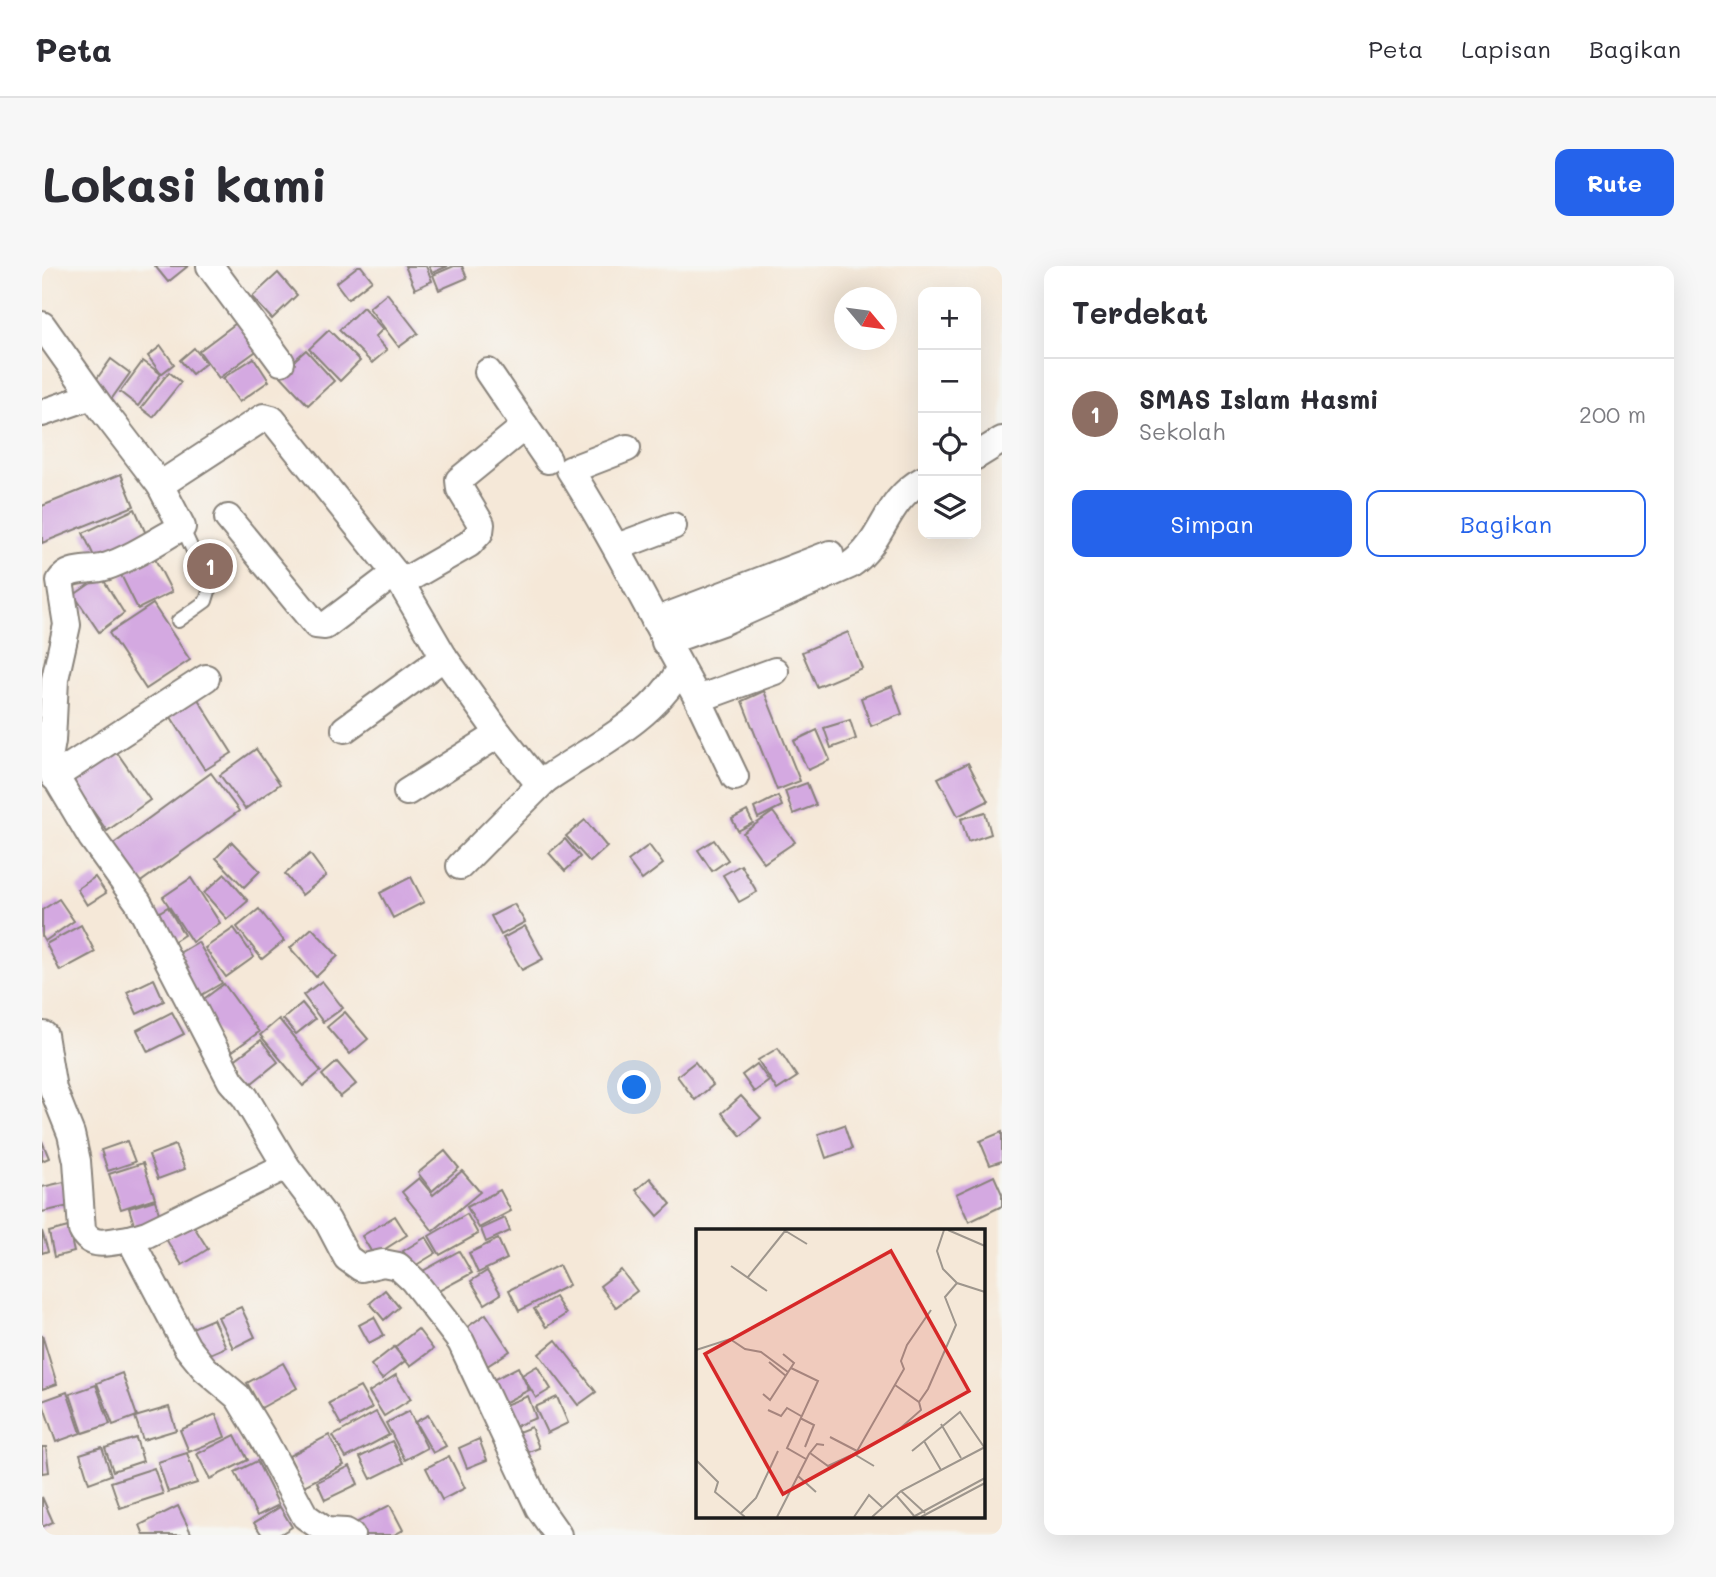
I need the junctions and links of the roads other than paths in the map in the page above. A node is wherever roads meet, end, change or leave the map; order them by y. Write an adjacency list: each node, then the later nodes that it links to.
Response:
1 (210, 266): 3 (street)
2 (42, 325): 5 (street)
3 (281, 362)
4 (488, 372): 7 (street)
5 (92, 396): 6 (street); 13 (street)
6 (42, 413)
7 (525, 426): 11 (street); 19 (street)
8 (1002, 440): 10 (street)
9 (627, 448): 17 (street)
10 (981, 453)
11 (548, 460)
12 (918, 484): 21 (street)
13 (160, 485): 15 (street); 19 (street)
14 (228, 518): 19 (street)
15 (182, 527): 20 (lane); 29 (street)
16 (673, 527): 17 (street)
17 (617, 547): 21 (street)
18 (846, 548): 21 (street)
19 (398, 578): 22 (street)
20 (178, 621)
21 (660, 632): 23 (street)
22 (444, 657): 27 (street); 28 (street)
23 (680, 670): 26 (street); 31 (street)
24 (775, 671): 26 (street)
25 (206, 678): 29 (street)
26 (698, 699): 30 (street)
27 (345, 729)
28 (499, 734): 31 (street); 32 (street)
29 (48, 761): 35 (street)
30 (735, 778)
31 (545, 780): 33 (street)
32 (407, 792)
33 (460, 866)
34 (44, 1035): 36 (street)
35 (286, 1166): 36 (street); 38 (street)
36 (130, 1239): 37 (street)
37 (351, 1535)
38 (558, 1535)

